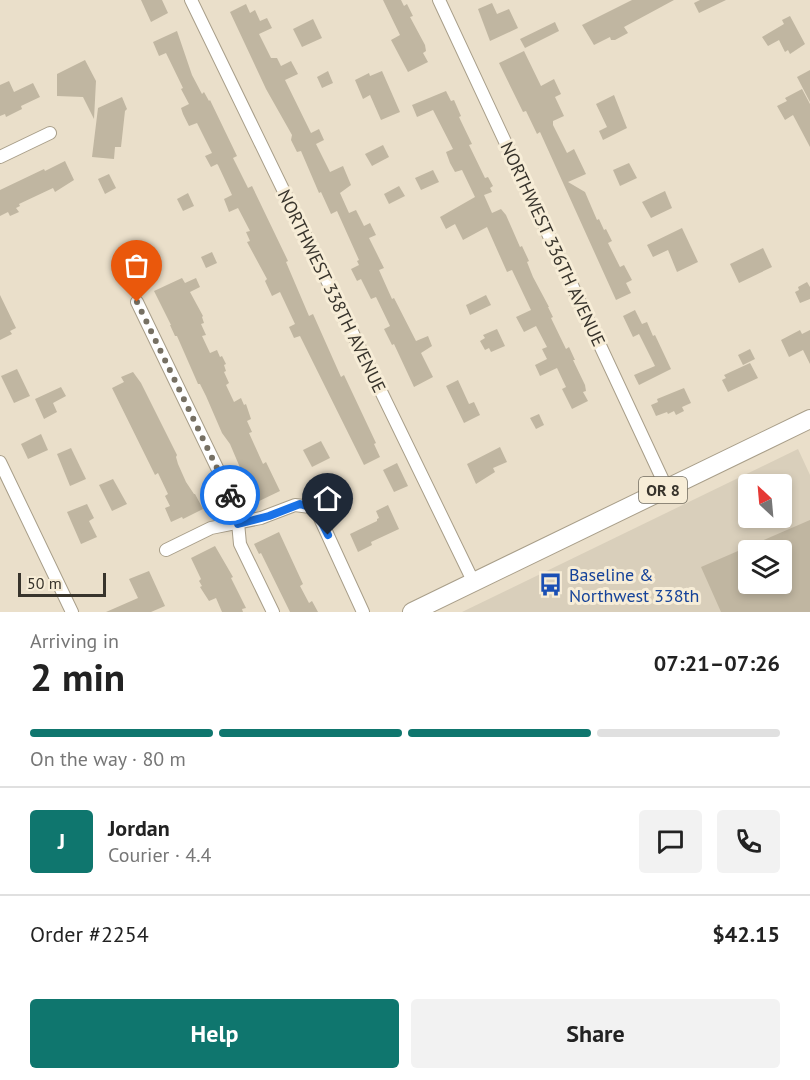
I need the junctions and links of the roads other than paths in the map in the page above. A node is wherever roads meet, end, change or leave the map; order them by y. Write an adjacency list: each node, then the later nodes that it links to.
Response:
1 (191, 0): 11 (street, NORTHWEST 338TH AVENUE)
2 (439, 0): 8 (street, NORTHWEST 336TH AVENUE)
3 (50, 133): 4 (street)
4 (0, 157)
5 (137, 302): 9 (street)
6 (810, 419): 8 (highway, OR 8)
7 (0, 462): 12 (street)
8 (667, 489): 11 (highway, OR 8)
9 (238, 524): 10 (street); 13 (street); 14 (street)
10 (166, 550)
11 (474, 583): 15 (highway, OR 8)
12 (72, 612)
13 (273, 612)
14 (363, 612)
15 (412, 612)

